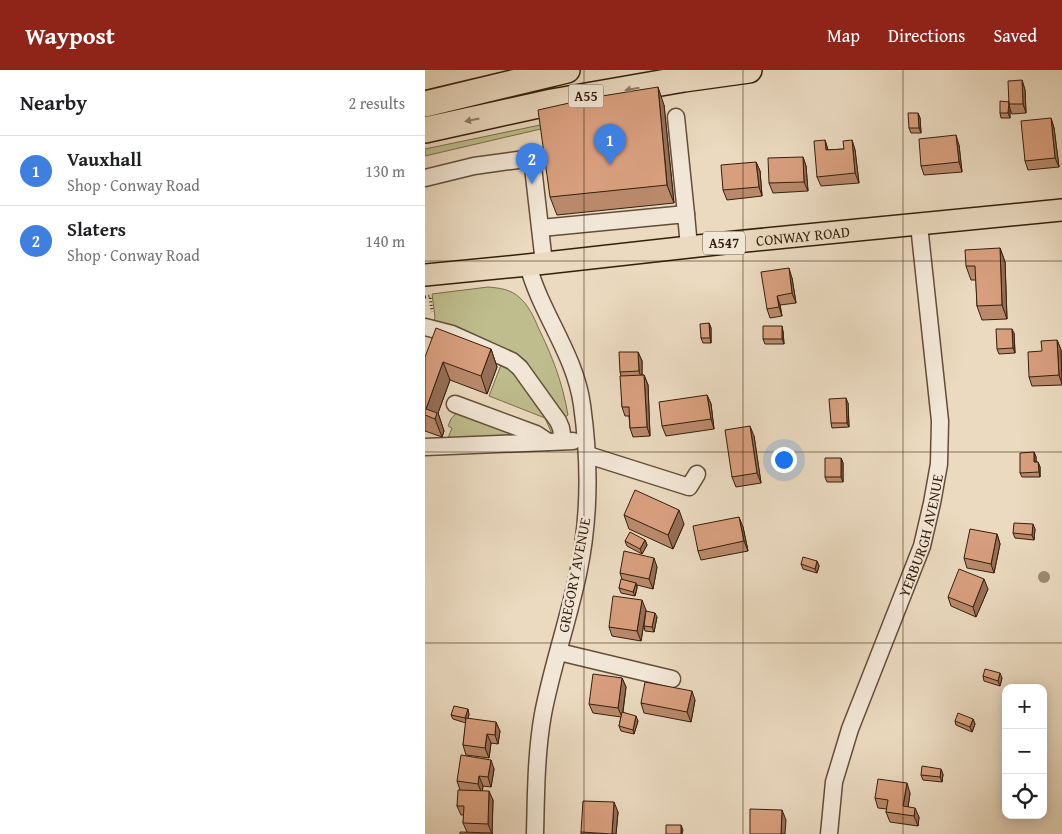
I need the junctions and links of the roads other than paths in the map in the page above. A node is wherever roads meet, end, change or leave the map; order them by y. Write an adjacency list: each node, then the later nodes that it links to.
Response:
1 (567, 70): 3 (highway, A55)
2 (749, 70): 5 (highway, A55, one-way to 5)
3 (425, 104)
4 (676, 117): 8 (street)
5 (425, 130)
6 (425, 178): 10 (street, GREGORY AVENUE)
7 (1062, 210): 9 (main road, CONWAY ROAD / A547)
8 (686, 214): 10 (street); 11 (street)
9 (919, 224): 11 (main road, CONWAY ROAD / A547); 23 (street, YERBURGH AVENUE)
10 (541, 228): 12 (street, GREGORY AVENUE)
11 (689, 247): 12 (main road, CONWAY ROAD / A547)
12 (536, 264): 13 (main road, CONWAY ROAD / A547); 18 (street, GREGORY AVENUE)
13 (425, 275)
14 (429, 323): 16 (street)
15 (455, 404): 16 (street)
16 (555, 442): 17 (street); 18 (street)
17 (425, 447)
18 (587, 448): 19 (street); 20 (street, GREGORY AVENUE)
19 (697, 474)
20 (559, 652): 21 (street); 22 (street, GREGORY AVENUE)
21 (672, 679)
22 (535, 834)
23 (829, 834)

